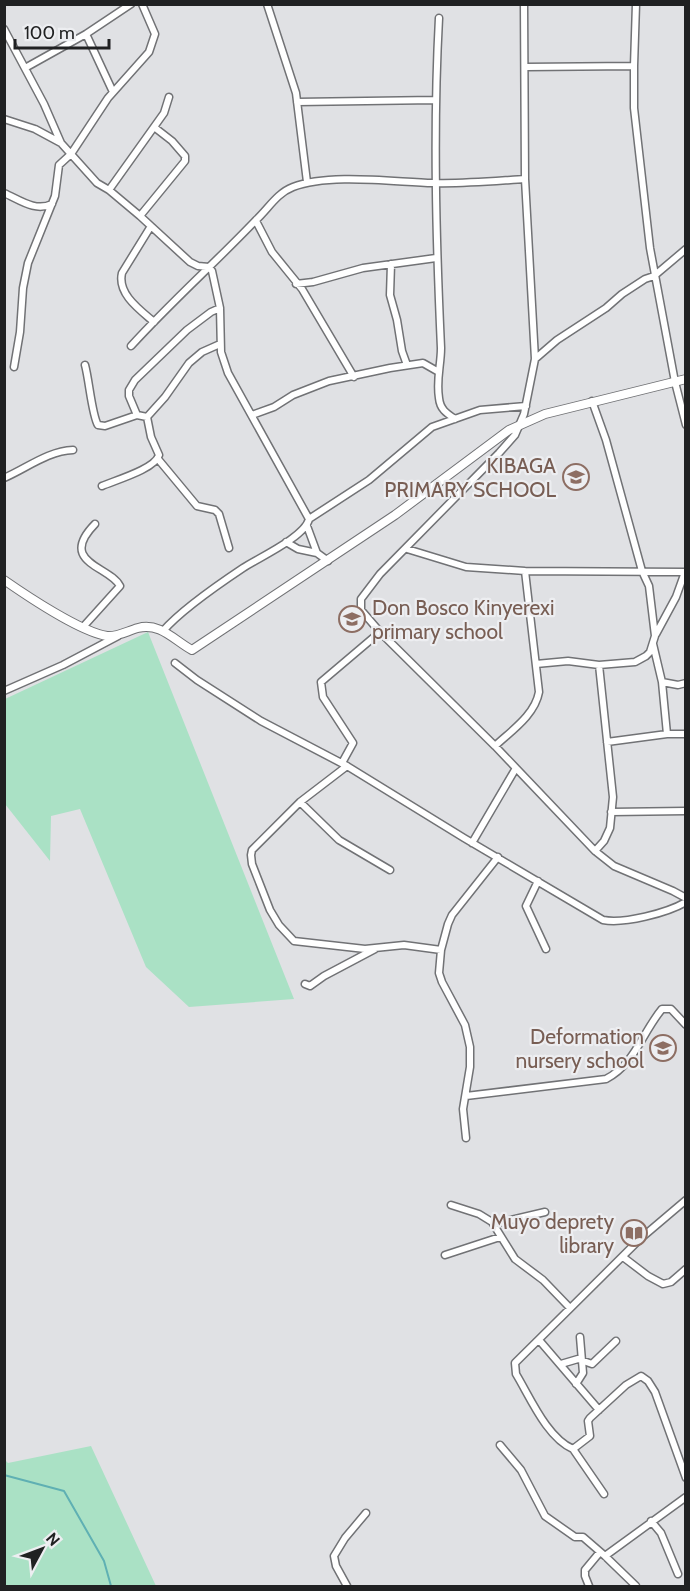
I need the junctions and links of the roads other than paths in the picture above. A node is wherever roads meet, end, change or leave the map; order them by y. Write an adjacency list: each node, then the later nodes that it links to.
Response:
1 (131, 4): 8 (street)
2 (142, 4): 12 (street)
3 (267, 4): 15 (street)
4 (524, 4): 10 (street)
5 (636, 4): 9 (street)
6 (439, 18): 14 (street)
7 (5, 31): 11 (street)
8 (86, 34): 11 (street); 12 (street)
9 (634, 66): 10 (street); 33 (street)
10 (526, 67): 20 (street)
11 (26, 68): 18 (street)
12 (113, 92): 19 (street)
13 (169, 97): 17 (street)
14 (435, 100): 15 (street); 22 (street)
15 (297, 102): 21 (street)
16 (4, 119): 18 (street)
17 (154, 127): 23 (street); 26 (street)
18 (61, 143): 19 (street)
19 (71, 154): 23 (street); 25 (street)
20 (525, 179): 22 (street); 39 (street)
21 (307, 183): 22 (street); 27 (street)
22 (435, 183): 30 (street)
23 (109, 190): 26 (street)
24 (4, 193): 25 (street)
25 (52, 204): 42 (street)
26 (140, 216): 28 (street)
27 (256, 221): 32 (street); 34 (street)
28 (151, 226): 32 (street); 36 (street)
29 (686, 249): 33 (street)
30 (436, 258): 31 (street); 43 (street)
31 (391, 264): 34 (street); 41 (street)
32 (209, 267): 35 (street); 36 (street)
33 (654, 276): 39 (street); 46 (street)
34 (296, 284): 44 (street)
35 (220, 308): 37 (street); 49 (street)
36 (154, 322): 38 (street)
37 (220, 344): 50 (street); 51 (street)
38 (131, 346)
39 (534, 359): 48 (street)
40 (85, 365): 49 (street)
41 (406, 365): 43 (street); 44 (street)
42 (14, 367)
43 (437, 371): 52 (street)
44 (354, 377): 50 (street)
45 (686, 379): 46 (street)
46 (675, 382): 47 (street); 54 (street)
47 (592, 401): 53 (street); 67 (street)
48 (525, 406): 52 (street); 53 (street)
49 (137, 415): 51 (street)
50 (252, 415): 59 (street)
51 (147, 417): 56 (street)
52 (455, 419): 59 (street)
53 (519, 425): 63 (street); 65 (street)
54 (686, 425)
55 (73, 450): 57 (street)
56 (158, 459): 58 (street); 62 (street)
57 (4, 478)
58 (102, 486)
59 (308, 522): 61 (street); 64 (street)
60 (95, 524): 70 (street)
61 (286, 542): 64 (street); 71 (street)
62 (229, 548)
63 (407, 549): 66 (street); 72 (street)
64 (317, 553): 65 (street)
65 (328, 561): 71 (street)
66 (525, 571): 67 (street); 76 (street)
67 (642, 571): 68 (street); 74 (street)
68 (685, 572): 74 (street)
69 (4, 580): 70 (street)
70 (82, 627): 73 (street)
71 (163, 631): 73 (street)
72 (380, 632): 84 (street); 85 (street)
73 (118, 636): 80 (street)
74 (654, 639): 77 (street); 78 (street)
75 (175, 663): 85 (street)
76 (536, 664): 77 (street); 84 (street)
77 (599, 665): 83 (street)
78 (662, 682): 79 (street); 81 (street)
79 (686, 683)
80 (4, 691)
81 (667, 734): 82 (street); 83 (street)
82 (686, 734)
83 (607, 742): 89 (street)
84 (495, 746): 86 (street)
85 (344, 764): 87 (street); 90 (street)
86 (516, 768): 90 (street); 91 (street)
87 (300, 802): 93 (street); 96 (street)
88 (686, 811): 89 (street)
89 (611, 812): 91 (street)
90 (472, 843): 92 (street)
91 (595, 852): 95 (street)
92 (498, 857): 94 (street); 98 (street)
93 (390, 870)
94 (538, 881): 95 (street); 97 (street)
95 (686, 900)
96 (375, 949): 98 (street); 99 (street)
97 (546, 949)
98 (441, 950): 101 (street)
99 (305, 984)
100 (686, 1024): 101 (street)
101 (466, 1096): 102 (street)
102 (466, 1138)
103 (686, 1200): 109 (street)
104 (451, 1205): 106 (street)
105 (544, 1212): 106 (street)
106 (493, 1224): 107 (street)
107 (500, 1237): 108 (street); 111 (street)
108 (445, 1255)
109 (623, 1257): 110 (street); 111 (street)
110 (686, 1269)
111 (570, 1308): 113 (street)
112 (580, 1337): 115 (street)
113 (539, 1340): 116 (street); 120 (street)
114 (616, 1341): 115 (street)
115 (583, 1361): 116 (street); 117 (street)
116 (561, 1364): 117 (street)
117 (576, 1384): 118 (street)
118 (599, 1410): 120 (street); 121 (street)
119 (500, 1445): 126 (street)
120 (573, 1449): 122 (street)
121 (686, 1478)
122 (604, 1494)
123 (686, 1497): 125 (street)
124 (366, 1513): 128 (street)
125 (651, 1521): 126 (street); 127 (street)
126 (603, 1554): 129 (street); 130 (street)
127 (678, 1574)
128 (347, 1587)
129 (589, 1587)
130 (636, 1587)

